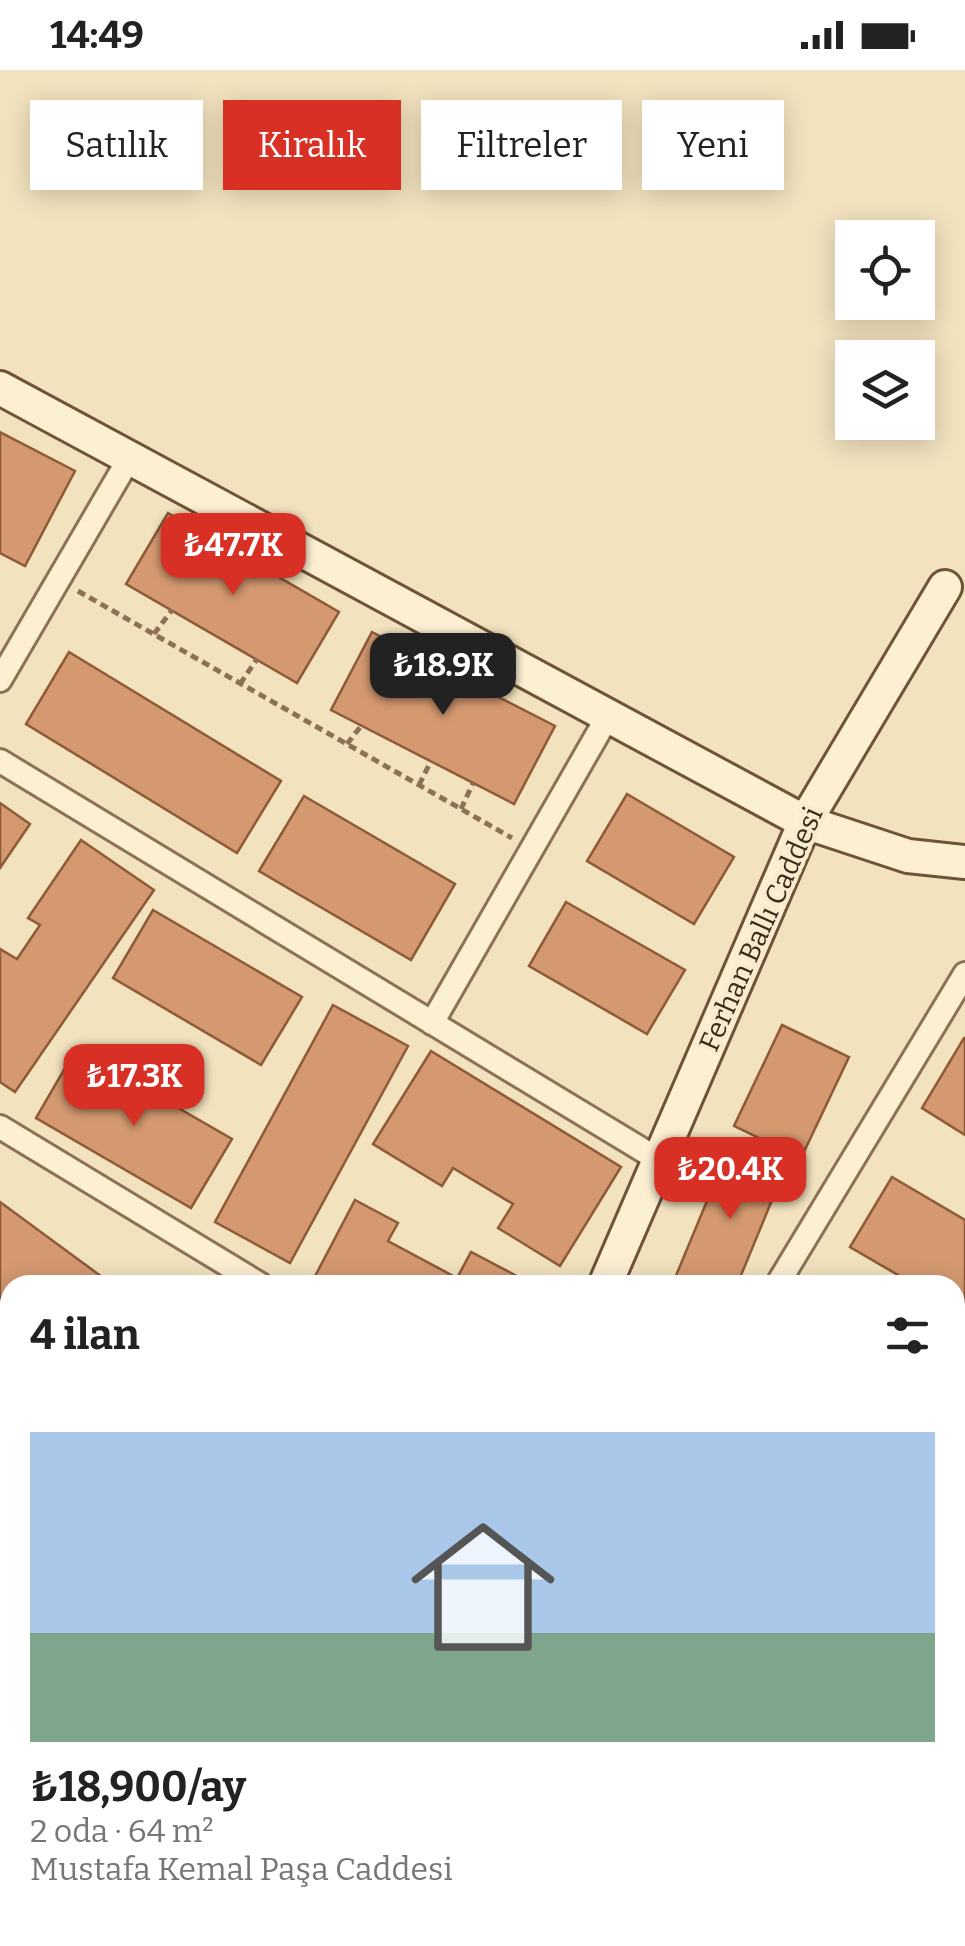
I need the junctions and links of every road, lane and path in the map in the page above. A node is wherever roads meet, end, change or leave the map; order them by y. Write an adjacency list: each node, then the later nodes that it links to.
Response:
1 (0, 388): 2 (main road)
2 (130, 458): 3 (street); 10 (main road)
3 (58, 580): 6 (path); 8 (street)
4 (945, 587): 18 (main road, Ferhan Ballı Caddesi)
5 (172, 610): 6 (path)
6 (154, 634): 9 (path)
7 (257, 659): 9 (path)
8 (0, 680)
9 (240, 684): 12 (path)
10 (608, 716): 18 (main road); 19 (street)
11 (361, 726): 12 (path)
12 (347, 744): 16 (path)
13 (0, 760): 22 (street)
14 (431, 762): 16 (path)
15 (473, 783): 17 (path)
16 (419, 785): 17 (path)
17 (461, 809): 19 (path)
18 (805, 822): 20 (main road); 24 (main road, Ferhan Ballı Caddesi)
19 (532, 849): 22 (street)
20 (965, 862)
21 (965, 974): 27 (street)
22 (432, 1023): 24 (street)
23 (0, 1127): 25 (street)
24 (659, 1160): 26 (main road, Ferhan Ballı Caddesi)
25 (223, 1275)
26 (609, 1275)
27 (783, 1275)

